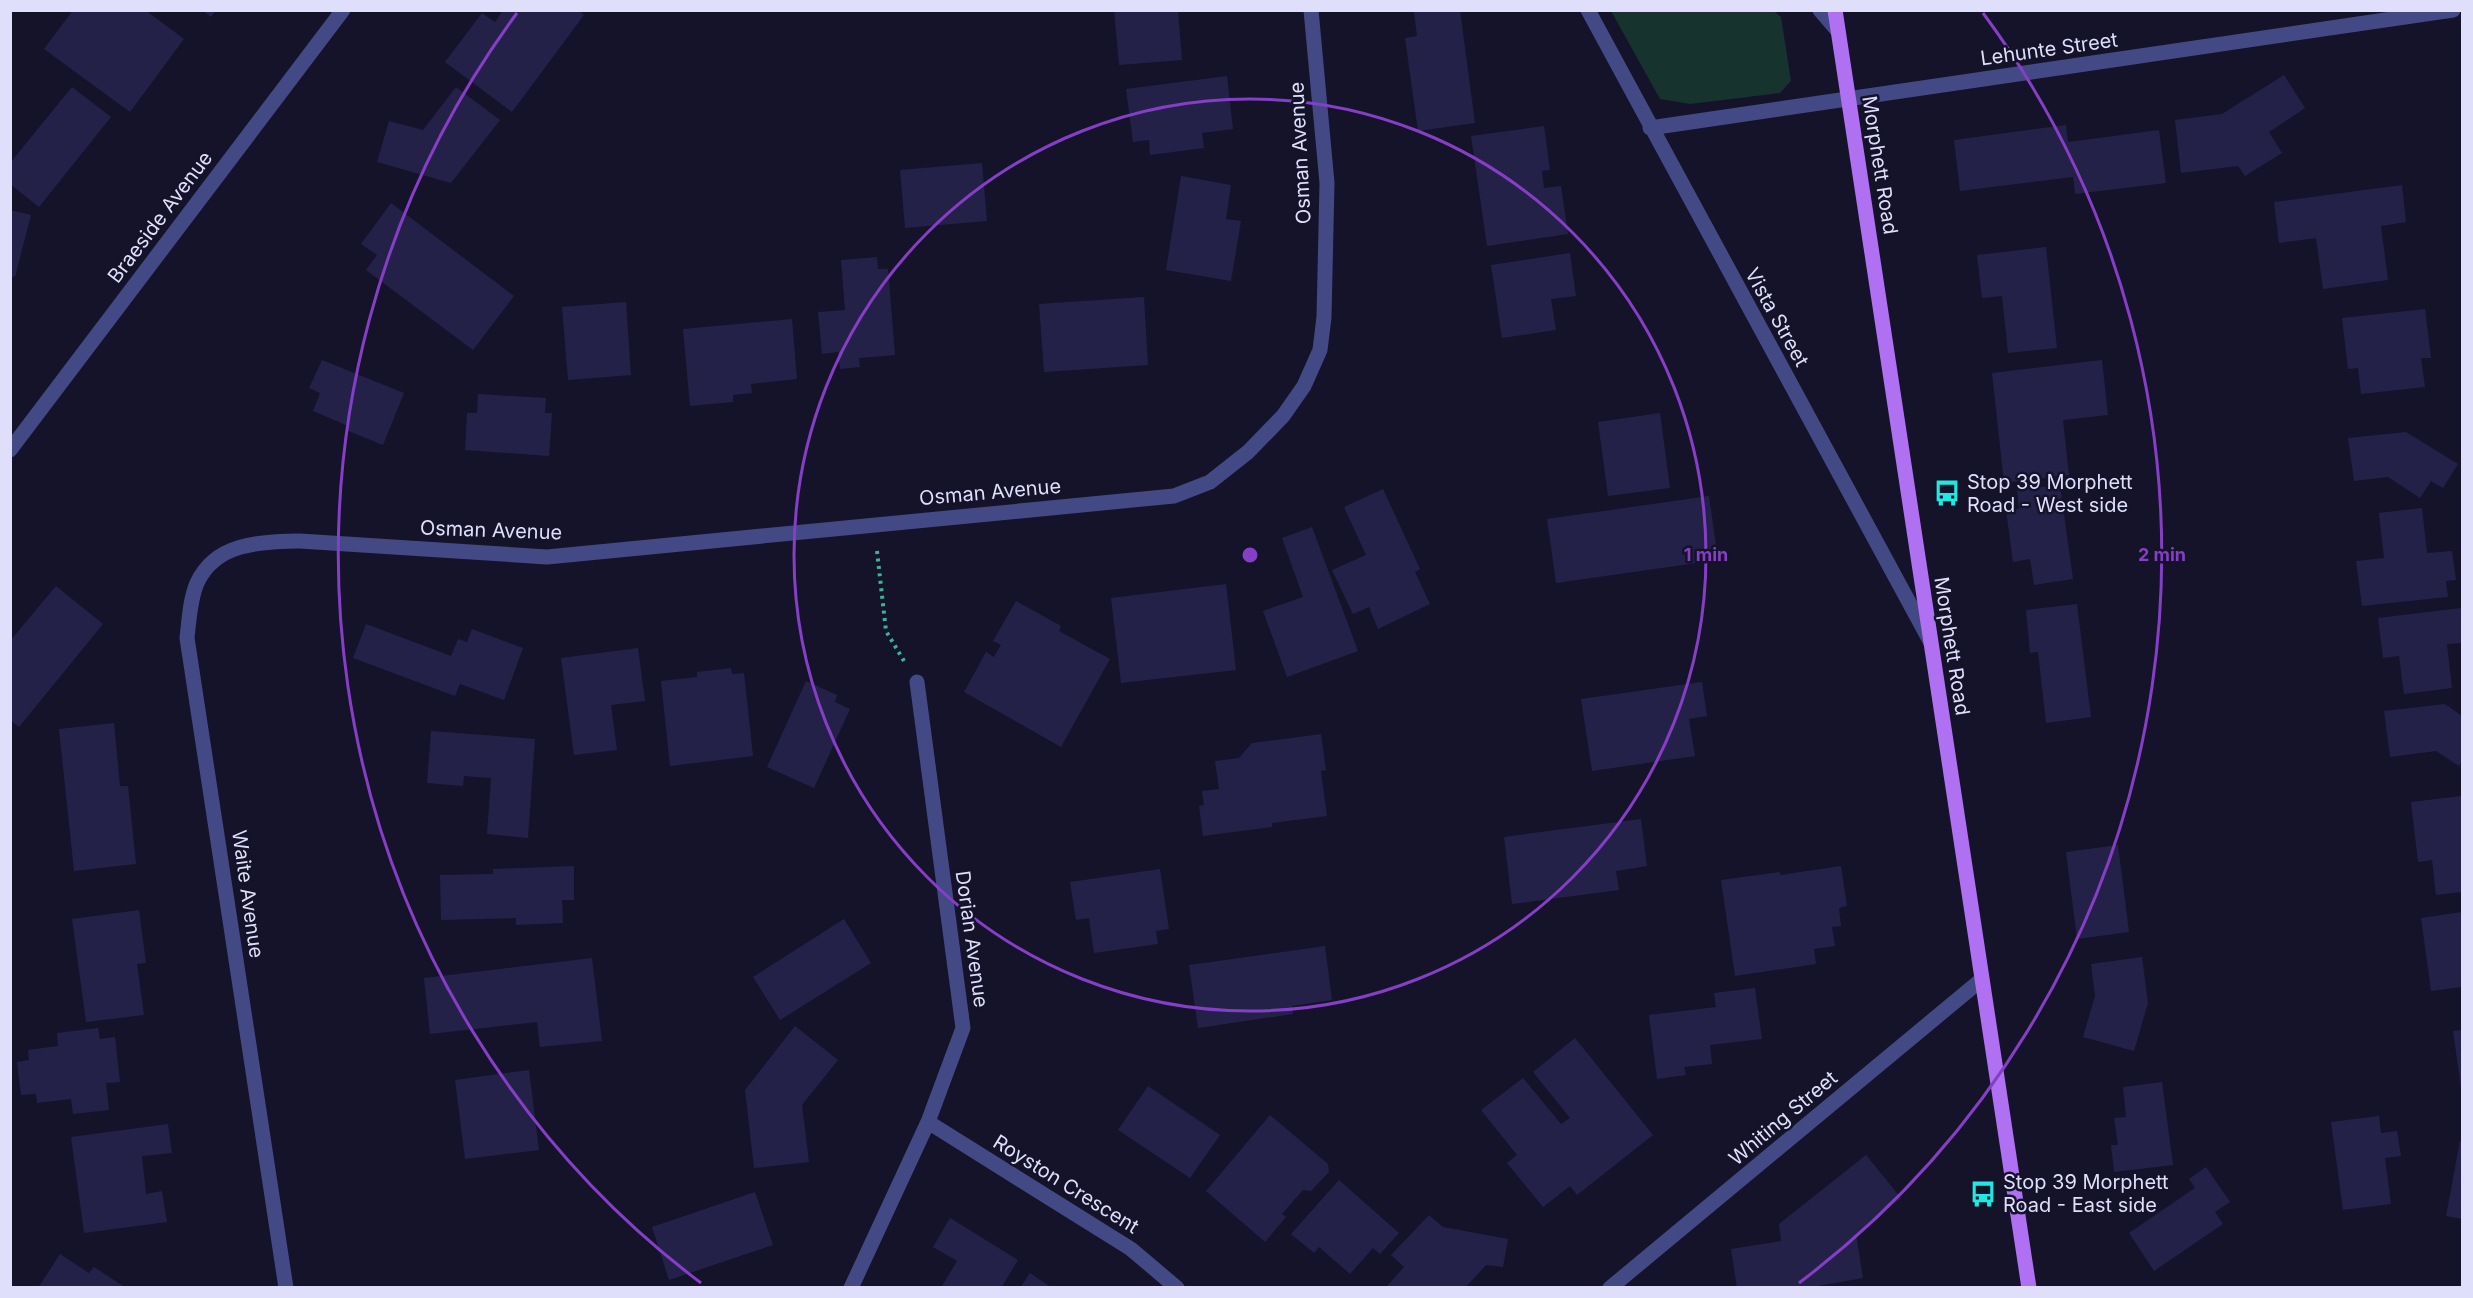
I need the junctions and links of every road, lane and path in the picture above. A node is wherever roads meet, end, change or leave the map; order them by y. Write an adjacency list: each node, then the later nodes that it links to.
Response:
1 (343, 10): 10 (street, Braeside Avenue)
2 (1311, 10): 11 (street, Osman Avenue)
3 (1588, 10): 9 (street, Vista Street)
4 (1820, 10): 7 (street)
5 (1835, 10): 7 (main road, Morphett Road)
6 (2453, 10): 8 (street, Lehunte Street)
7 (1838, 31): 8 (main road, Morphett Road)
8 (1848, 99): 9 (street, Lehunte Street); 13 (main road, Morphett Road)
9 (1650, 128): 13 (street, Vista Street)
10 (10, 450)
11 (874, 524): 12 (street, Osman Avenue); 14 (path)
12 (259, 543): 17 (street, Waite Avenue)
13 (1930, 642): 15 (main road, Morphett Road)
14 (917, 682): 16 (street, Dorian Avenue)
15 (1981, 980): 20 (street, Whiting Street); 21 (main road, Morphett Road)
16 (927, 1122): 18 (street, Dorian Avenue); 19 (street, Royston Crescent)
17 (286, 1287)
18 (851, 1287)
19 (1177, 1287)
20 (1610, 1287)
21 (2029, 1287)

